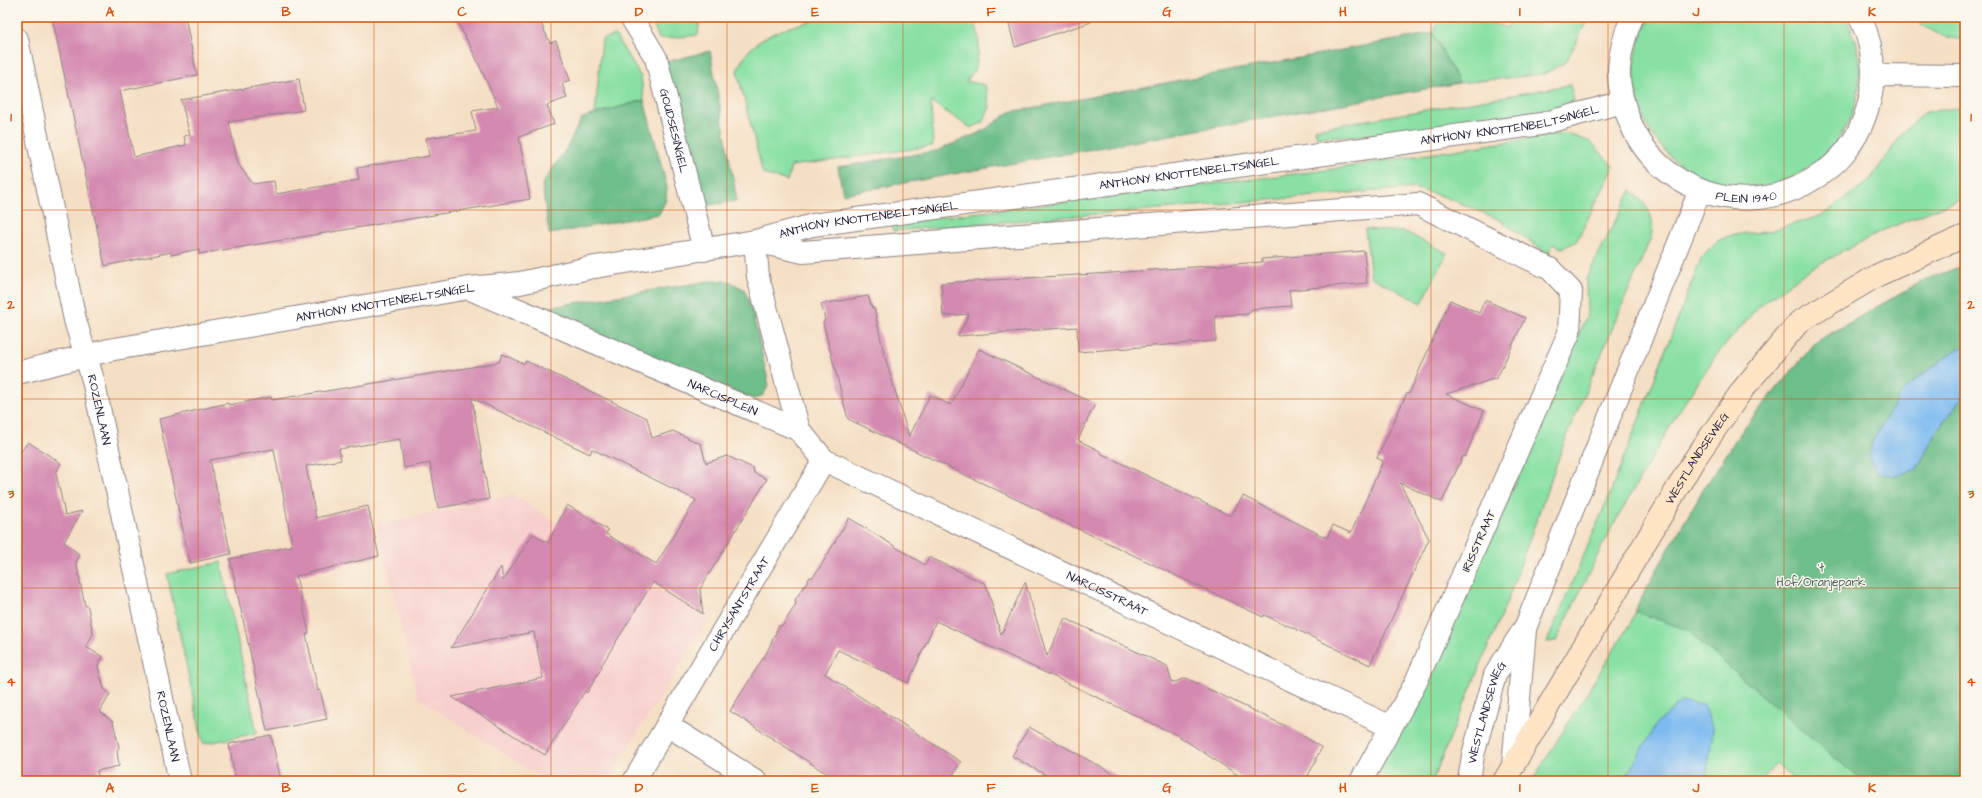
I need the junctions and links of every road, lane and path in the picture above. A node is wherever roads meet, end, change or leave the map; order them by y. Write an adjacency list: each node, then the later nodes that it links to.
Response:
1 (631, 17): 11 (street, GOUDSESINGEL)
2 (1632, 17): 7 (street, PLEIN 1940)
3 (1860, 17): 5 (street, PLEIN 1940)
4 (17, 40): 14 (street, ROZENLAAN)
5 (1874, 75): 6 (street); 8 (street, PLEIN 1940)
6 (1965, 76)
7 (1623, 102): 8 (street, PLEIN 1940); 10 (street, ANTHONY KNOTTENBELTSINGEL)
8 (1700, 190): 18 (street, WESTLANDSEWEG)
9 (1965, 236): 21 (main road, WESTLANDSEWEG)
10 (755, 241): 11 (street, ANTHONY KNOTTENBELTSINGEL); 13 (street, ANTHONY KNOTTENBELTSINGEL); 16 (street)
11 (704, 250): 12 (street, ANTHONY KNOTTENBELTSINGEL)
12 (469, 288): 14 (street, ANTHONY KNOTTENBELTSINGEL); 16 (street, NARCISPLEIN)
13 (1571, 291): 20 (street, IRISSTRAAT)
14 (84, 355): 15 (street, ANTHONY KNOTTENBELTSINGEL); 22 (street, ROZENLAAN)
15 (17, 372)
16 (799, 430): 17 (street)
17 (824, 460): 19 (street, CHRYSANTSTRAAT); 20 (street, NARCISSTRAAT)
18 (1526, 626): 21 (street, WESTLANDSEWEG); 26 (street, WESTLANDSEWEG)
19 (667, 725): 23 (street, CHRYSANTSTRAAT); 24 (street)
20 (1391, 727): 25 (street, IRISSTRAAT)
21 (1509, 773)
22 (180, 781)
23 (634, 781)
24 (756, 781)
25 (1361, 781)
26 (1469, 781)

